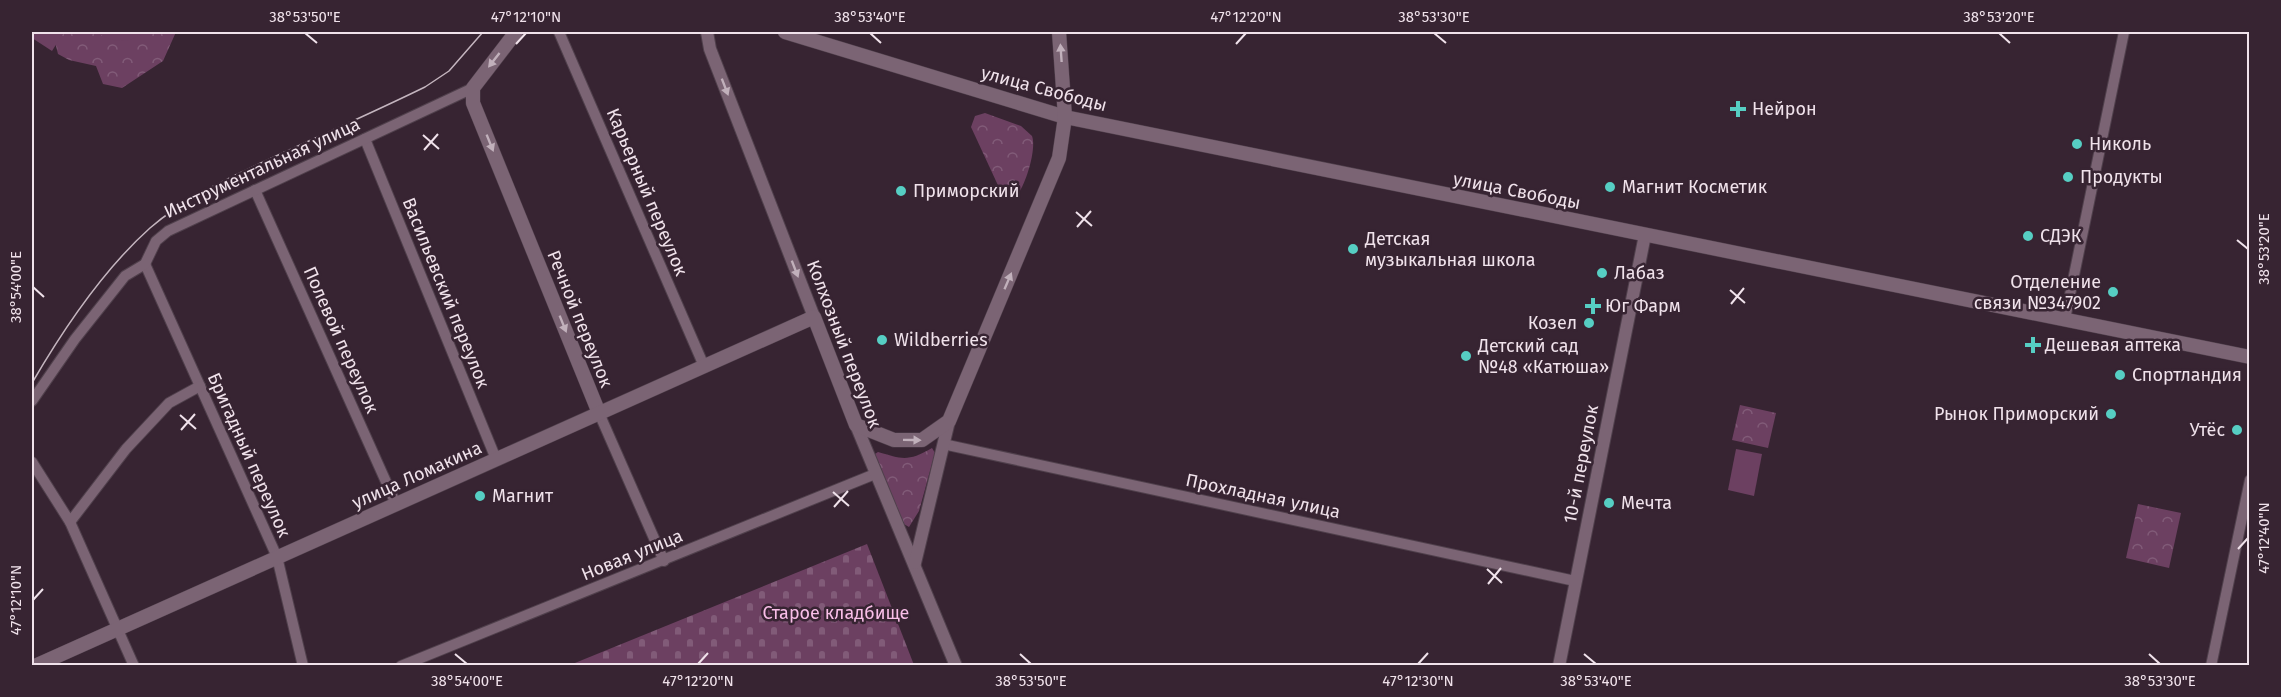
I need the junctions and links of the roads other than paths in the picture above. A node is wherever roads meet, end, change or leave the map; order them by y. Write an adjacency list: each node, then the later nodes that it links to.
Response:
1 (516, 32): 7 (main road, Инструментальная улица, one-way to 7)
2 (559, 32): 16 (street, Карьерный переулок)
3 (707, 32): 13 (street, Колхозный переулок, one-way to 13)
4 (785, 32): 8 (main road, улица Свободы)
5 (1059, 32): 8 (main road, one-way to 5)
6 (2124, 32): 14 (street)
7 (473, 88): 9 (street, Инструментальная улица); 19 (main road, Речной переулок, one-way to 19)
8 (1065, 117): 11 (main road, улица Свободы); 20 (main road, one-way to 8)
9 (365, 140): 10 (street, Инструментальная улица); 23 (street, Васильевский переулок)
10 (255, 190): 12 (street, Инструментальная улица); 27 (street, Полевой переулок)
11 (1645, 235): 14 (main road, улица Свободы); 32 (street, 10-й переулок)
12 (145, 264): 17 (street, Бригадный переулок); 18 (street, Инструментальная улица)
13 (814, 317): 16 (main road, улица Ломакина); 21 (main road, Колхозный переулок)
14 (2065, 319): 15 (main road, улица Свободы)
15 (2250, 357)
16 (704, 366): 19 (main road, улица Ломакина)
17 (200, 386): 28 (street); 29 (street, Бригадный переулок)
18 (32, 401)
19 (599, 413): 23 (main road, улица Ломакина); 30 (street, Речной переулок)
20 (949, 421): 21 (main road, one-way to 20); 22 (street)
21 (856, 425): 25 (street, Колхозный переулок)
22 (943, 444): 31 (street); 32 (street, Прохладная улица)
23 (496, 459): 27 (main road, улица Ломакина)
24 (32, 462): 28 (street)
25 (875, 474): 30 (street, Новая улица); 31 (street, Колхозный переулок)
26 (2250, 480): 40 (street)
27 (396, 504): 29 (main road, улица Ломакина)
28 (70, 522): 33 (street)
29 (277, 557): 33 (main road, улица Ломакина); 36 (street, Бригадный переулок)
30 (664, 561): 37 (street, Новая улица)
31 (915, 563): 38 (street, Колхозный переулок)
32 (1575, 581): 39 (street, 10-й переулок)
33 (118, 628): 34 (main road, улица Ломакина); 35 (street)
34 (35, 666)
35 (134, 666)
36 (303, 666)
37 (401, 666)
38 (956, 666)
39 (1558, 666)
40 (2211, 666)

